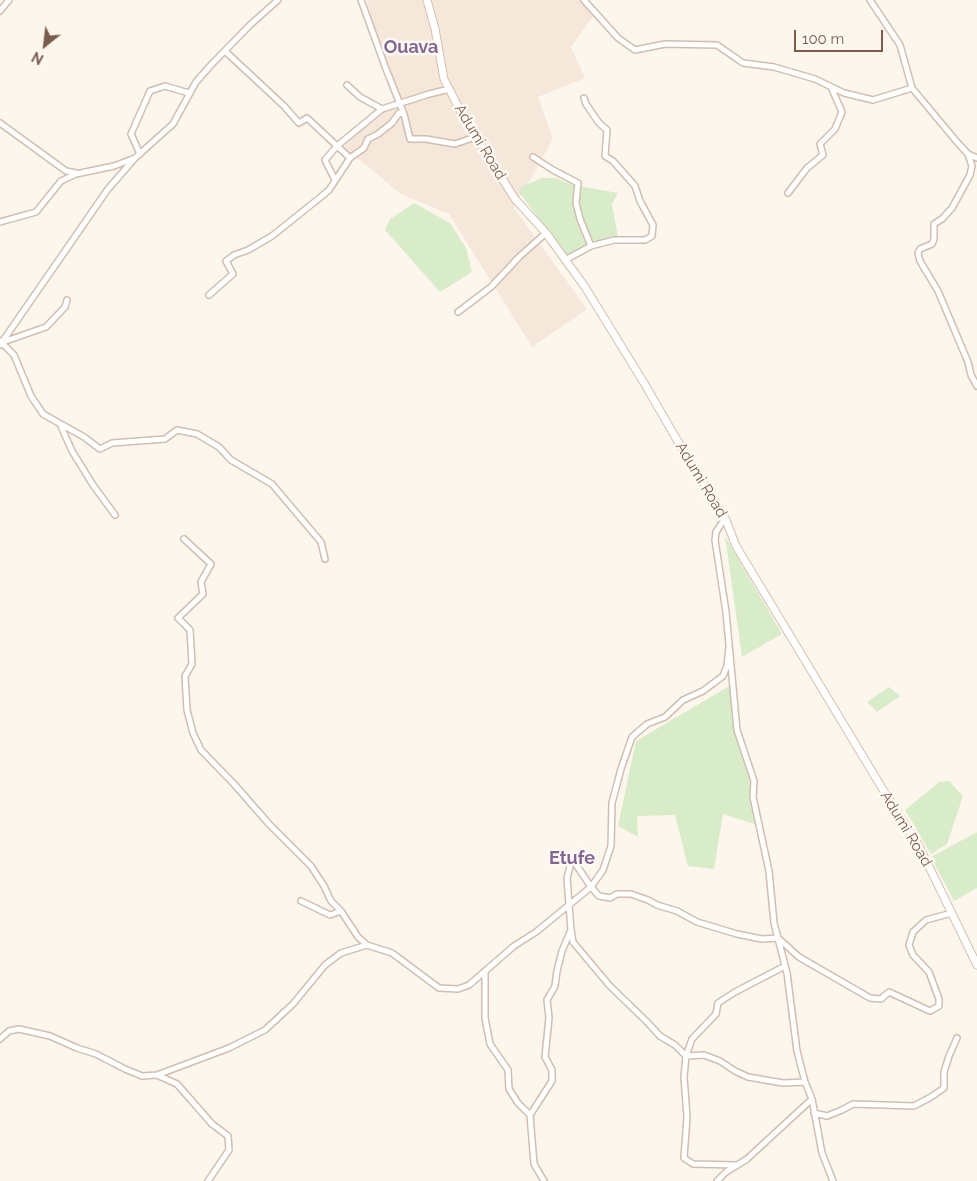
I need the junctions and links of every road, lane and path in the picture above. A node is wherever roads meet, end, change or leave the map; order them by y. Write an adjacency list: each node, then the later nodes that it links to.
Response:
1 (9, 0): 7 (street)
2 (278, 0): 8 (street)
3 (361, 0): 15 (street)
4 (427, 0): 12 (main road, Adumi Road)
5 (584, 0): 10 (street)
6 (870, 0): 11 (street)
7 (0, 11)
8 (225, 50): 13 (street); 20 (street)
9 (347, 85): 16 (street)
10 (831, 87): 11 (street); 28 (street)
11 (912, 88): 21 (street)
12 (450, 89): 15 (street); 19 (main road, Adumi Road)
13 (189, 93): 22 (street); 22 (street)
14 (584, 98): 31 (street)
15 (400, 103): 16 (street); 17 (street)
16 (382, 109): 20 (street)
17 (404, 114): 19 (street); 24 (street)
18 (0, 125): 26 (street)
19 (476, 137): 30 (main road, Adumi Road)
20 (337, 146): 24 (street); 27 (street)
21 (968, 154): 25 (street); 37 (street)
22 (138, 156): 26 (street); 36 (street)
23 (532, 157): 31 (street)
24 (350, 158): 27 (street)
25 (977, 158)
26 (76, 174): 29 (street)
27 (335, 180): 33 (street)
28 (788, 193)
29 (0, 222)
30 (546, 233): 32 (main road, Adumi Road); 35 (street)
31 (591, 246): 32 (street)
32 (565, 260): 40 (main road, Adumi Road)
33 (209, 295)
34 (67, 300): 36 (street)
35 (458, 312)
36 (1, 343): 38 (street)
37 (977, 386)
38 (60, 424): 39 (street); 42 (street)
39 (115, 515)
40 (725, 518): 43 (street); 48 (main road, Adumi Road)
41 (184, 539): 47 (street)
42 (325, 559)
43 (729, 648): 44 (street); 50 (street)
44 (590, 887): 46 (street); 46 (street); 50 (street)
45 (301, 901): 47 (street)
46 (569, 905): 49 (street); 54 (street)
47 (341, 912): 51 (street)
48 (952, 913): 50 (street); 52 (main road, Adumi Road)
49 (571, 930): 57 (street); 62 (street)
50 (778, 938): 53 (street)
51 (367, 945): 54 (street); 58 (street)
52 (977, 965)
53 (785, 966): 57 (street); 59 (street)
54 (485, 971): 62 (street)
55 (957, 1038): 61 (street)
56 (0, 1039): 58 (street)
57 (686, 1056): 59 (street); 63 (street)
58 (157, 1075): 64 (street)
59 (805, 1082): 60 (street)
60 (812, 1099): 61 (street); 63 (street)
61 (814, 1113): 67 (street)
62 (530, 1115): 65 (street)
63 (736, 1165): 66 (street)
64 (208, 1181)
65 (544, 1181)
66 (717, 1181)
67 (834, 1181)

